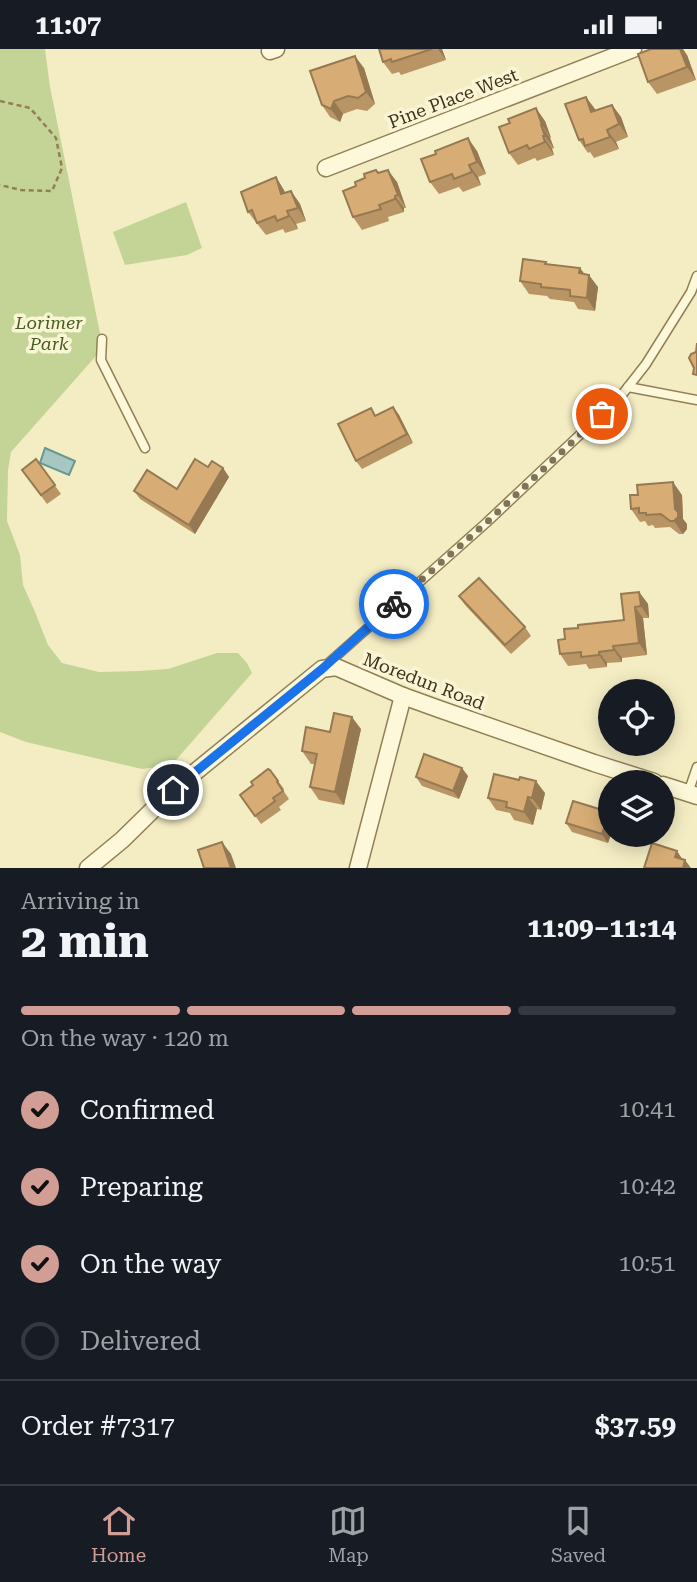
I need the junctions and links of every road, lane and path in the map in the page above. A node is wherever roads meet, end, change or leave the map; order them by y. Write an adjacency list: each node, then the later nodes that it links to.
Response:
1 (633, 49): 3 (street, Pine Place West)
2 (0, 101): 4 (path)
3 (326, 167)
4 (0, 185)
5 (697, 276): 7 (lane)
6 (102, 339): 9 (lane)
7 (628, 387): 8 (lane); 10 (lane)
8 (697, 400)
9 (145, 448)
10 (322, 669): 11 (street, Moredun Road); 16 (street)
11 (404, 696): 13 (street, Moredun Road); 17 (street)
12 (697, 767): 15 (lane)
13 (616, 770)
14 (675, 789): 15 (street)
15 (693, 794)
16 (88, 868)
17 (358, 868)

